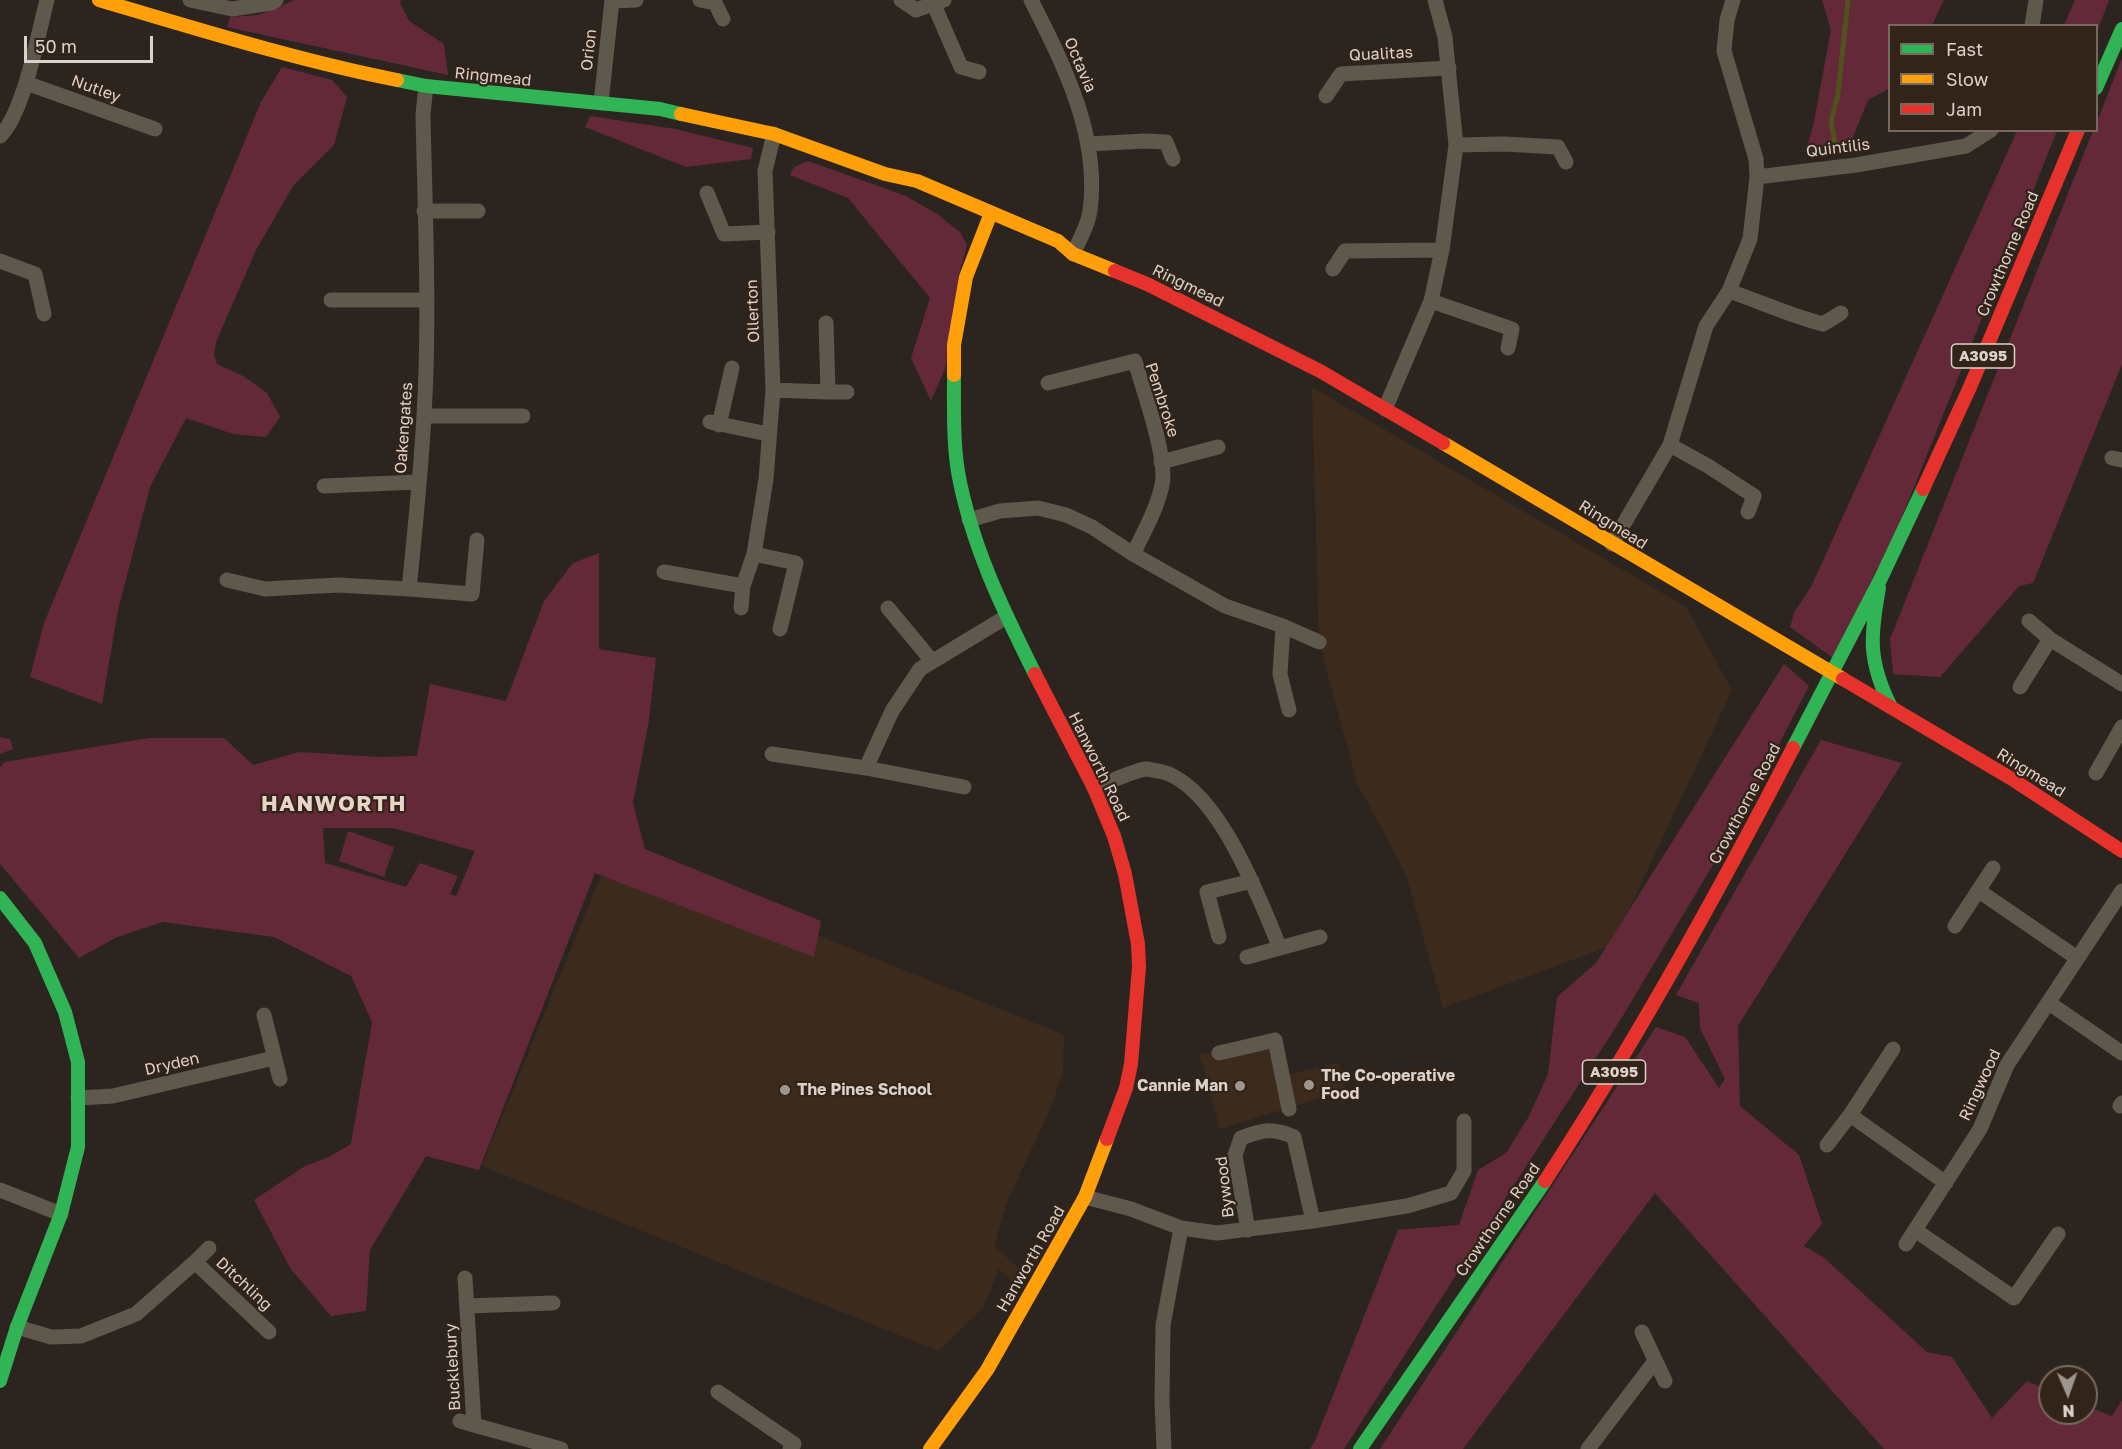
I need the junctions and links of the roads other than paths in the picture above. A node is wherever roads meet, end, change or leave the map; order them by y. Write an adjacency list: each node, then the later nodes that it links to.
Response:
1 (47, 0): 19 (street)
2 (99, 0): 20 (street, Ringmead)
3 (190, 0): 4 (street)
4 (276, 0)
5 (612, 0): 6 (street, Orion); 23 (street, Orion)
6 (636, 0)
7 (700, 0): 14 (street)
8 (901, 0): 13 (street)
9 (1435, 0): 17 (street)
10 (1733, 0): 34 (street)
11 (2036, 0): 15 (street)
12 (1033, 1): 29 (street, Octavia)
13 (939, 2): 18 (street)
14 (723, 19)
15 (2032, 24)
16 (2122, 29): 21 (street)
17 (1449, 69): 22 (street, Qualitas); 30 (street)
18 (979, 72)
19 (26, 83): 24 (street, Nutley); 28 (street)
20 (426, 86): 23 (street, Ringmead); 37 (street, Oakengates)
21 (2098, 86)
22 (1326, 96)
23 (601, 103): 27 (street, Ringmead)
24 (154, 129)
25 (1988, 132): 34 (street, Quintilis)
26 (2077, 132): 75 (street, Crowthorne Road / A3095)
27 (774, 134): 33 (street, Ringmead); 40 (street, Ollerton)
28 (0, 136)
29 (1088, 144): 31 (street); 43 (street, Octavia)
30 (1456, 145): 32 (street); 42 (street)
31 (1173, 159)
32 (1566, 162)
33 (885, 174): 38 (street, Ringmead); 39 (street, Ringmead)
34 (1757, 177): 46 (street)
35 (707, 193): 40 (street)
36 (477, 210): 37 (street)
37 (424, 211): 48 (street, Oakengates)
38 (991, 213): 39 (street, Hanworth Road); 43 (street, Ringmead)
39 (980, 224): 69 (street, Hanworth Road)
40 (768, 231): 56 (street, Ollerton)
41 (1025, 242): 43 (street, Ringmead)
42 (1442, 250): 45 (street); 49 (street)
43 (1073, 254): 59 (street, Ringmead)
44 (0, 261): 51 (street)
45 (1334, 269)
46 (1729, 291): 50 (street); 63 (street)
47 (331, 300): 48 (street)
48 (427, 300): 60 (street, Oakengates)
49 (1431, 301): 53 (street); 59 (street)
50 (1841, 313)
51 (44, 314)
52 (826, 323): 57 (street)
53 (1508, 348)
54 (732, 368): 62 (street)
55 (1048, 383): 65 (street, Pembroke)
56 (773, 390): 57 (street); 62 (street, Ollerton)
57 (828, 392): 58 (street)
58 (847, 392)
59 (1385, 410): 71 (street, Ringmead)
60 (424, 416): 61 (street); 66 (street, Oakengates)
61 (523, 416)
62 (768, 434): 72 (street, Ollerton)
63 (1670, 445): 68 (street); 71 (street)
64 (1218, 447): 65 (street, Pembroke)
65 (1161, 462): 73 (street, Pembroke)
66 (418, 482): 67 (street); 78 (street, Oakengates)
67 (324, 486)
68 (1748, 512)
69 (969, 520): 73 (street); 81 (street, Hanworth Road)
70 (477, 540): 78 (street)
71 (1612, 544): 88 (street, Ringmead)
72 (754, 554): 77 (street, Ollerton); 84 (street)
73 (1132, 554): 83 (street)
74 (664, 572): 77 (street)
75 (1881, 578): 88 (street, Crowthorne Road / A3095); 91 (street)
76 (227, 580): 78 (street)
77 (743, 586): 79 (street, Ollerton)
78 (409, 589)
79 (741, 608)
80 (888, 608): 87 (street)
81 (1006, 617): 87 (street); 98 (street, Hanworth Road)
82 (2029, 621): 85 (street)
83 (1283, 626): 86 (street); 92 (street)
84 (780, 629)
85 (2050, 639): 89 (street); 90 (street)
86 (1319, 642)
87 (933, 661): 95 (street)
88 (1832, 673): 91 (street, Ringmead); 149 (street, Crowthorne Road / A3095)
89 (2122, 684)
90 (2020, 687)
91 (1891, 707): 99 (street, Ringmead)
92 (1289, 710)
93 (2122, 727): 96 (street)
94 (772, 754): 95 (street)
95 (866, 768): 97 (street)
96 (2096, 773)
97 (964, 787)
98 (1094, 788): 101 (street); 125 (street, Hanworth Road)
99 (2122, 851)
100 (1993, 868): 102 (street)
101 (1252, 881): 106 (street); 108 (street)
102 (1978, 891): 105 (street); 110 (street)
103 (2122, 891): 110 (street, Ringwood)
104 (0, 898): 118 (street)
105 (1954, 926)
106 (1219, 937)
107 (1320, 937): 108 (street)
108 (1280, 948): 109 (street)
109 (1247, 957)
110 (2076, 958): 111 (street, Ringwood)
111 (2049, 1003): 115 (street); 123 (street, Ringwood)
112 (264, 1015): 116 (street)
113 (1893, 1049): 120 (street)
114 (1219, 1053): 119 (street)
115 (2122, 1053)
116 (274, 1058): 117 (street); 118 (street, Dryden)
117 (280, 1079)
118 (78, 1098): 126 (street)
119 (1289, 1109)
120 (1850, 1115): 122 (street); 123 (street)
121 (1464, 1121): 127 (street, Bywood)
122 (1827, 1144)
123 (1946, 1183): 130 (street, Ringwood)
124 (0, 1190): 126 (street)
125 (1085, 1197): 128 (street, Bywood); 147 (street, Hanworth Road)
126 (62, 1214): 138 (street)
127 (1313, 1221): 129 (street, Bywood); 129 (street, Bywood)
128 (1181, 1228): 129 (street, Bywood); 148 (street)
129 (1248, 1230)
130 (1915, 1230): 131 (street); 132 (street, Ringwood)
131 (2058, 1234)
132 (1906, 1244)
133 (208, 1248): 134 (street, Ditchling)
134 (195, 1262): 138 (street, Ditchling); 139 (street, Ditchling)
135 (465, 1278): 137 (street, Bucklebury)
136 (553, 1304): 137 (street, Bucklebury)
137 (467, 1306): 145 (street, Bucklebury)
138 (17, 1326): 143 (street)
139 (269, 1332)
140 (1642, 1332): 141 (street)
141 (1655, 1361): 142 (street); 150 (street)
142 (1665, 1381)
143 (0, 1382)
144 (718, 1392): 146 (street)
145 (561, 1449)
146 (790, 1449)
147 (930, 1449)
148 (1164, 1449)
149 (1360, 1449)
150 (1588, 1449)

